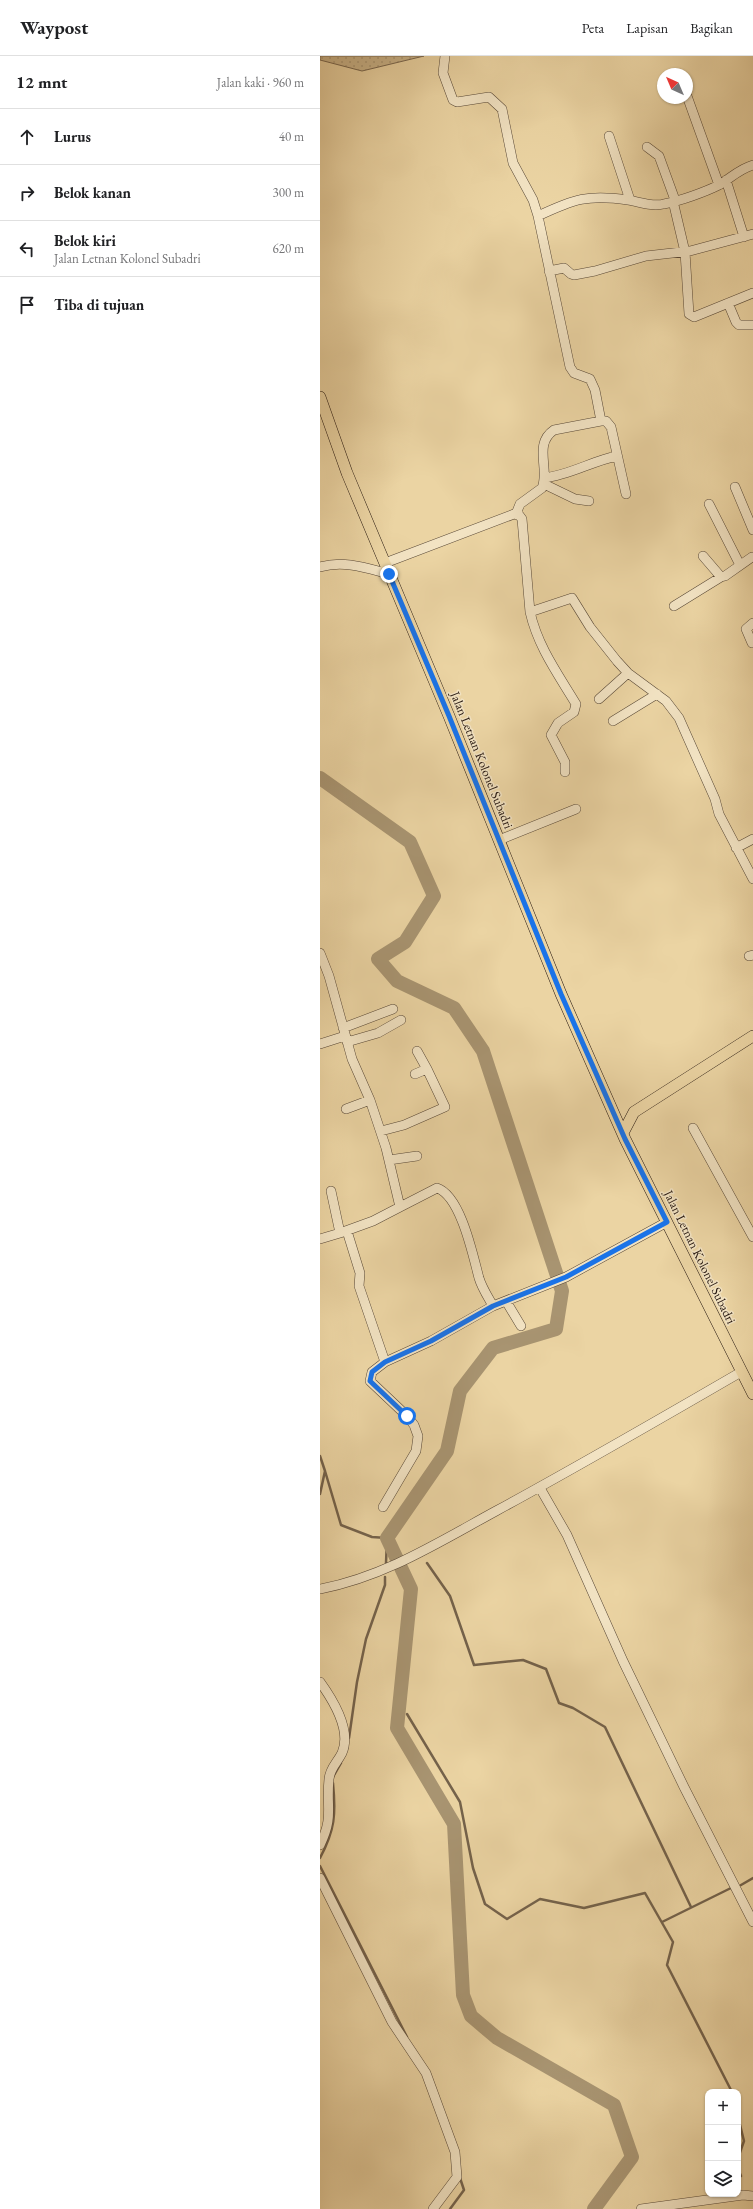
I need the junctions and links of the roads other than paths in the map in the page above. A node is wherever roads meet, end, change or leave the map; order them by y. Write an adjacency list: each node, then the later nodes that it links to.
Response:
1 (445, 56): 9 (street)
2 (690, 104): 6 (street)
3 (609, 136): 7 (street)
4 (647, 146): 8 (street)
5 (753, 165): 6 (street)
6 (722, 183): 8 (street); 11 (street)
7 (630, 200): 8 (street); 9 (street)
8 (674, 201): 12 (street)
9 (538, 216): 13 (street)
10 (753, 234): 11 (street)
11 (744, 237): 12 (street)
12 (685, 252): 13 (street); 15 (street)
13 (550, 271): 18 (street)
14 (753, 293): 15 (street)
15 (728, 303): 16 (street)
16 (753, 325)
17 (320, 397): 29 (main road, Jalan Letnan Kolonel Subadri)
18 (601, 421): 19 (street); 20 (street)
19 (617, 456): 20 (street); 22 (street)
20 (544, 481): 23 (street); 25 (street)
21 (735, 487): 26 (street)
22 (626, 494)
23 (589, 501)
24 (709, 504): 30 (street)
25 (516, 514): 29 (street); 36 (street)
26 (753, 530)
27 (703, 556): 33 (street)
28 (753, 557): 30 (street)
29 (385, 563): 32 (main road, Jalan Letnan Kolonel Subadri)
30 (740, 565): 33 (street)
31 (320, 567): 32 (street)
32 (389, 574): 45 (main road, Jalan Letnan Kolonel Subadri)
33 (719, 575): 34 (street); 35 (street)
34 (681, 594)
35 (674, 606)
36 (530, 612): 39 (street); 43 (street)
37 (753, 623): 38 (street)
38 (752, 643)
39 (628, 673): 40 (street); 41 (street)
40 (657, 694): 42 (street); 47 (street)
41 (599, 699)
42 (612, 721)
43 (565, 772)
44 (576, 809): 45 (street)
45 (499, 840): 61 (main road, Jalan Letnan Kolonel Subadri)
46 (753, 840): 47 (street)
47 (736, 848): 48 (street)
48 (753, 879)
49 (320, 953): 52 (street)
50 (393, 1009): 52 (street)
51 (400, 1020): 52 (street)
52 (345, 1035): 54 (street); 58 (street)
53 (753, 1036): 60 (main road)
54 (320, 1044)
55 (417, 1051): 56 (street)
56 (427, 1069): 57 (street); 63 (street)
57 (415, 1074)
58 (370, 1100): 59 (street); 63 (street)
59 (346, 1110)
60 (634, 1112): 61 (main road); 64 (main road)
61 (615, 1117): 64 (main road, Jalan Letnan Kolonel Subadri)
62 (693, 1128): 71 (street)
63 (381, 1131): 66 (street)
64 (623, 1133): 69 (main road, Jalan Letnan Kolonel Subadri)
65 (417, 1156): 66 (street)
66 (389, 1160): 68 (street)
67 (332, 1191): 70 (street)
68 (400, 1207): 70 (street); 74 (street)
69 (667, 1222): 73 (street); 77 (main road, Jalan Letnan Kolonel Subadri)
70 (343, 1232): 72 (street); 76 (street)
71 (753, 1237)
72 (320, 1239)
73 (506, 1301): 74 (street); 75 (street)
74 (493, 1306): 76 (street)
75 (521, 1326)
76 (385, 1362): 80 (street)
77 (741, 1372): 78 (main road, Jalan Letnan Kolonel Subadri); 79 (street)
78 (753, 1394)
79 (540, 1488): 81 (street); 85 (street)
80 (383, 1507)
81 (320, 1589)
82 (320, 1682): 83 (street)
83 (320, 1845)
84 (320, 1878): 87 (street)
85 (753, 1922)
86 (753, 2196): 88 (street)
87 (433, 2209)
88 (641, 2209)

